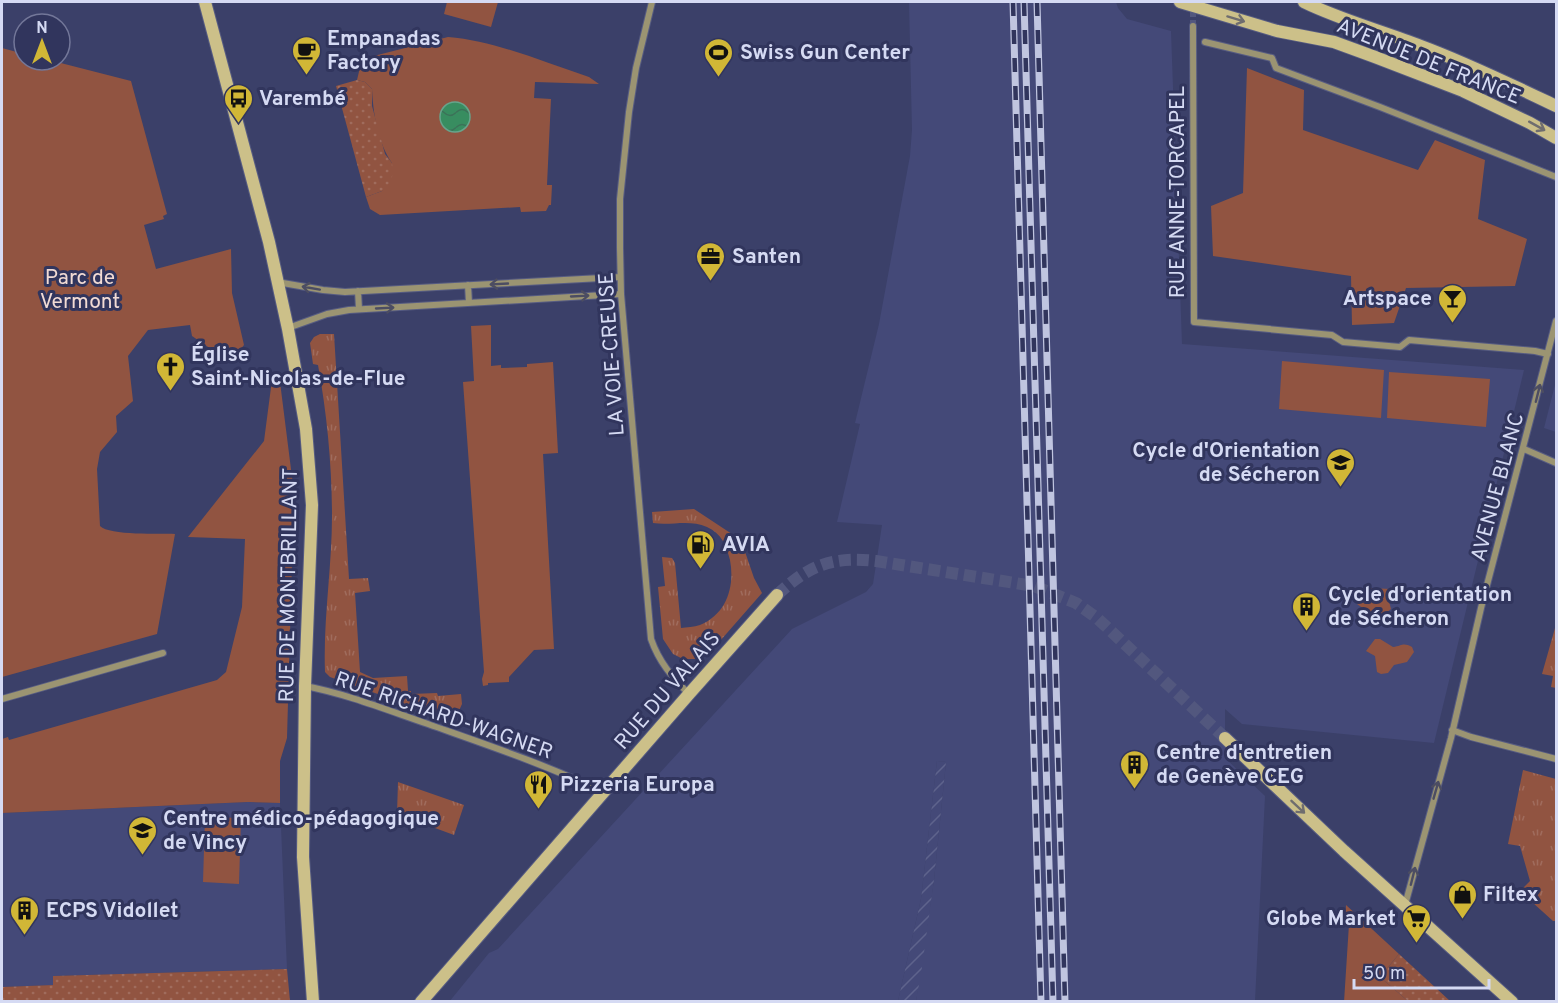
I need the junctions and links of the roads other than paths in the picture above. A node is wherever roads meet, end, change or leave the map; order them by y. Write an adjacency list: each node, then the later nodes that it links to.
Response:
1 (205, 2): 11 (main road, RUE DE MONTBRILLANT)
2 (652, 2): 10 (street, LA VOIE-CREUSE)
3 (1180, 2): 8 (main road, AVENUE DE FRANCE, one-way to 8)
4 (1304, 2): 7 (main road, AVENUE DE FRANCE)
5 (1193, 26): 19 (street, RUE ANNE-TORCAPEL)
6 (1205, 42): 9 (street)
7 (1557, 106)
8 (1557, 138)
9 (1557, 177)
10 (620, 277): 12 (street, one-way to 12); 14 (street, LA VOIE-CREUSE)
11 (277, 282): 13 (street, one-way to 11); 18 (main road, RUE DE MONTBRILLANT)
12 (468, 285): 13 (street); 15 (street)
13 (358, 291): 16 (street)
14 (621, 294): 15 (street, one-way to 14); 25 (street, LA VOIE-CREUSE)
15 (470, 303): 16 (street, one-way to 15)
16 (359, 309): 18 (street)
17 (1557, 321): 19 (street, AVENUE BLANC)
18 (288, 328): 24 (main road, RUE DE MONTBRILLANT)
19 (1548, 354): 20 (street, AVENUE BLANC, one-way to 19)
20 (1524, 449): 21 (street); 27 (street, AVENUE BLANC)
21 (1557, 463)
22 (777, 595): 25 (main road, RUE DU VALAIS)
23 (163, 653): 26 (street)
24 (305, 686): 30 (street, RUE RICHARD-WAGNER); 32 (main road, RUE DE MONTBRILLANT)
25 (689, 694): 30 (main road, RUE DU VALAIS)
26 (2, 699)
27 (1452, 730): 29 (street); 31 (street, AVENUE BLANC, one-way to 27)
28 (1225, 738): 31 (main road, one-way to 31)
29 (1557, 759)
30 (603, 792): 33 (main road, RUE DU VALAIS)
31 (1405, 905): 34 (main road)
32 (313, 1002)
33 (422, 1002)
34 (1512, 1002)

